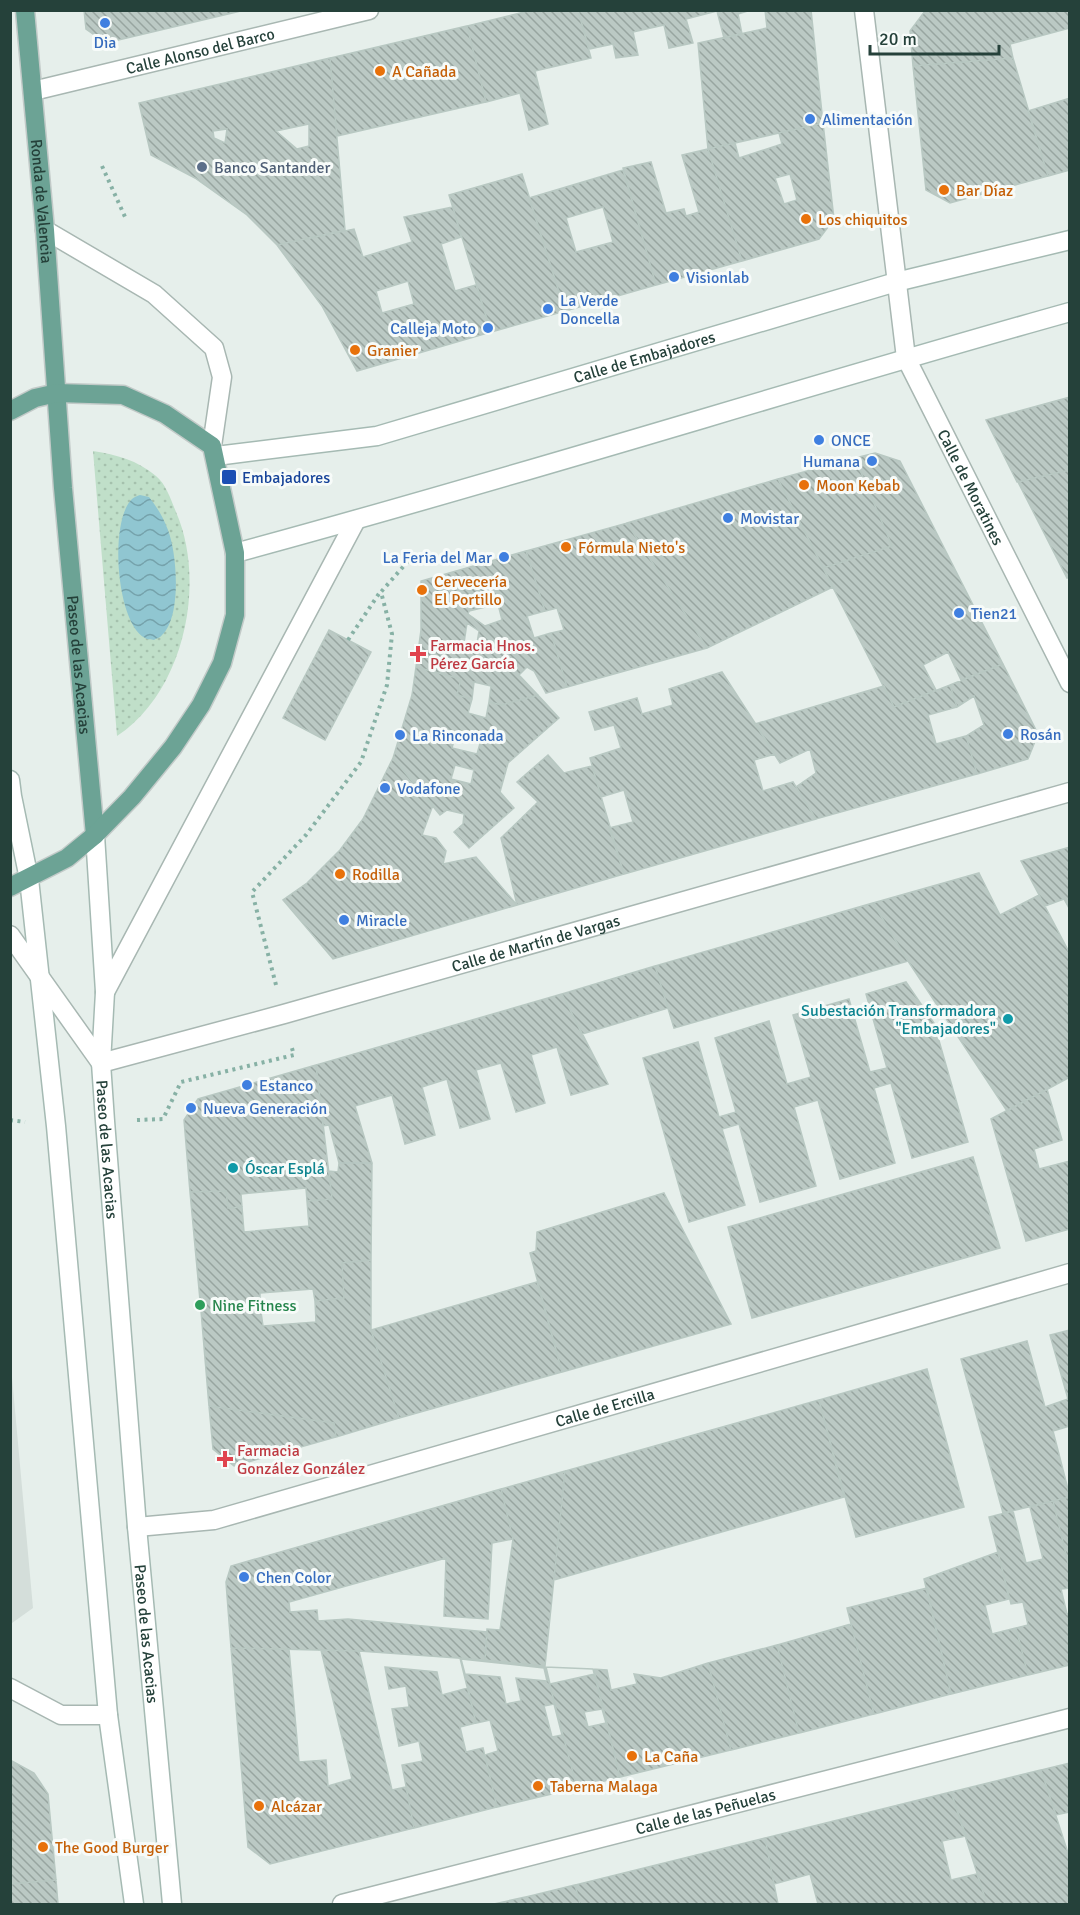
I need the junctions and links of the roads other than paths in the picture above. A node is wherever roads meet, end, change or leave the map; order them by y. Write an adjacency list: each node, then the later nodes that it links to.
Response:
1 (25, 10): 4 (main road, Ronda de Valencia)
2 (369, 10): 4 (street, Calle Alonso del Barco)
3 (864, 10): 7 (street, Calle de Moratines)
4 (33, 91): 5 (main road, Ronda de Valencia)
5 (45, 230): 10 (main road, Ronda de Valencia); 12 (street)
6 (1070, 240): 7 (street, Calle de Embajadores)
7 (896, 282): 9 (street, Calle de Moratines); 12 (street, Calle de Embajadores)
8 (1070, 312): 9 (street)
9 (906, 358): 13 (street); 15 (street, Calle de Moratines)
10 (57, 393): 11 (main road); 12 (main road); 18 (main road, Paseo de las Acacias)
11 (10, 411)
12 (214, 451): 14 (main road)
13 (356, 520): 14 (street); 23 (street)
14 (235, 553): 18 (main road)
15 (1070, 683)
16 (10, 780): 19 (street)
17 (1070, 792): 24 (street, Calle de Martín de Vargas)
18 (95, 835): 19 (main road); 23 (street, Paseo de las Acacias)
19 (29, 879): 20 (main road); 22 (street)
20 (10, 887)
21 (10, 935): 22 (street)
22 (39, 979): 24 (street); 28 (street)
23 (105, 992): 24 (street, Paseo de las Acacias)
24 (101, 1063): 26 (street, Paseo de las Acacias)
25 (1070, 1273): 26 (street, Calle de Ercilla)
26 (137, 1527): 31 (street, Paseo de las Acacias)
27 (10, 1688): 28 (street)
28 (108, 1715): 30 (street)
29 (1070, 1718): 32 (street, Calle de las Peñuelas)
30 (134, 1905)
31 (172, 1905)
32 (342, 1905)

